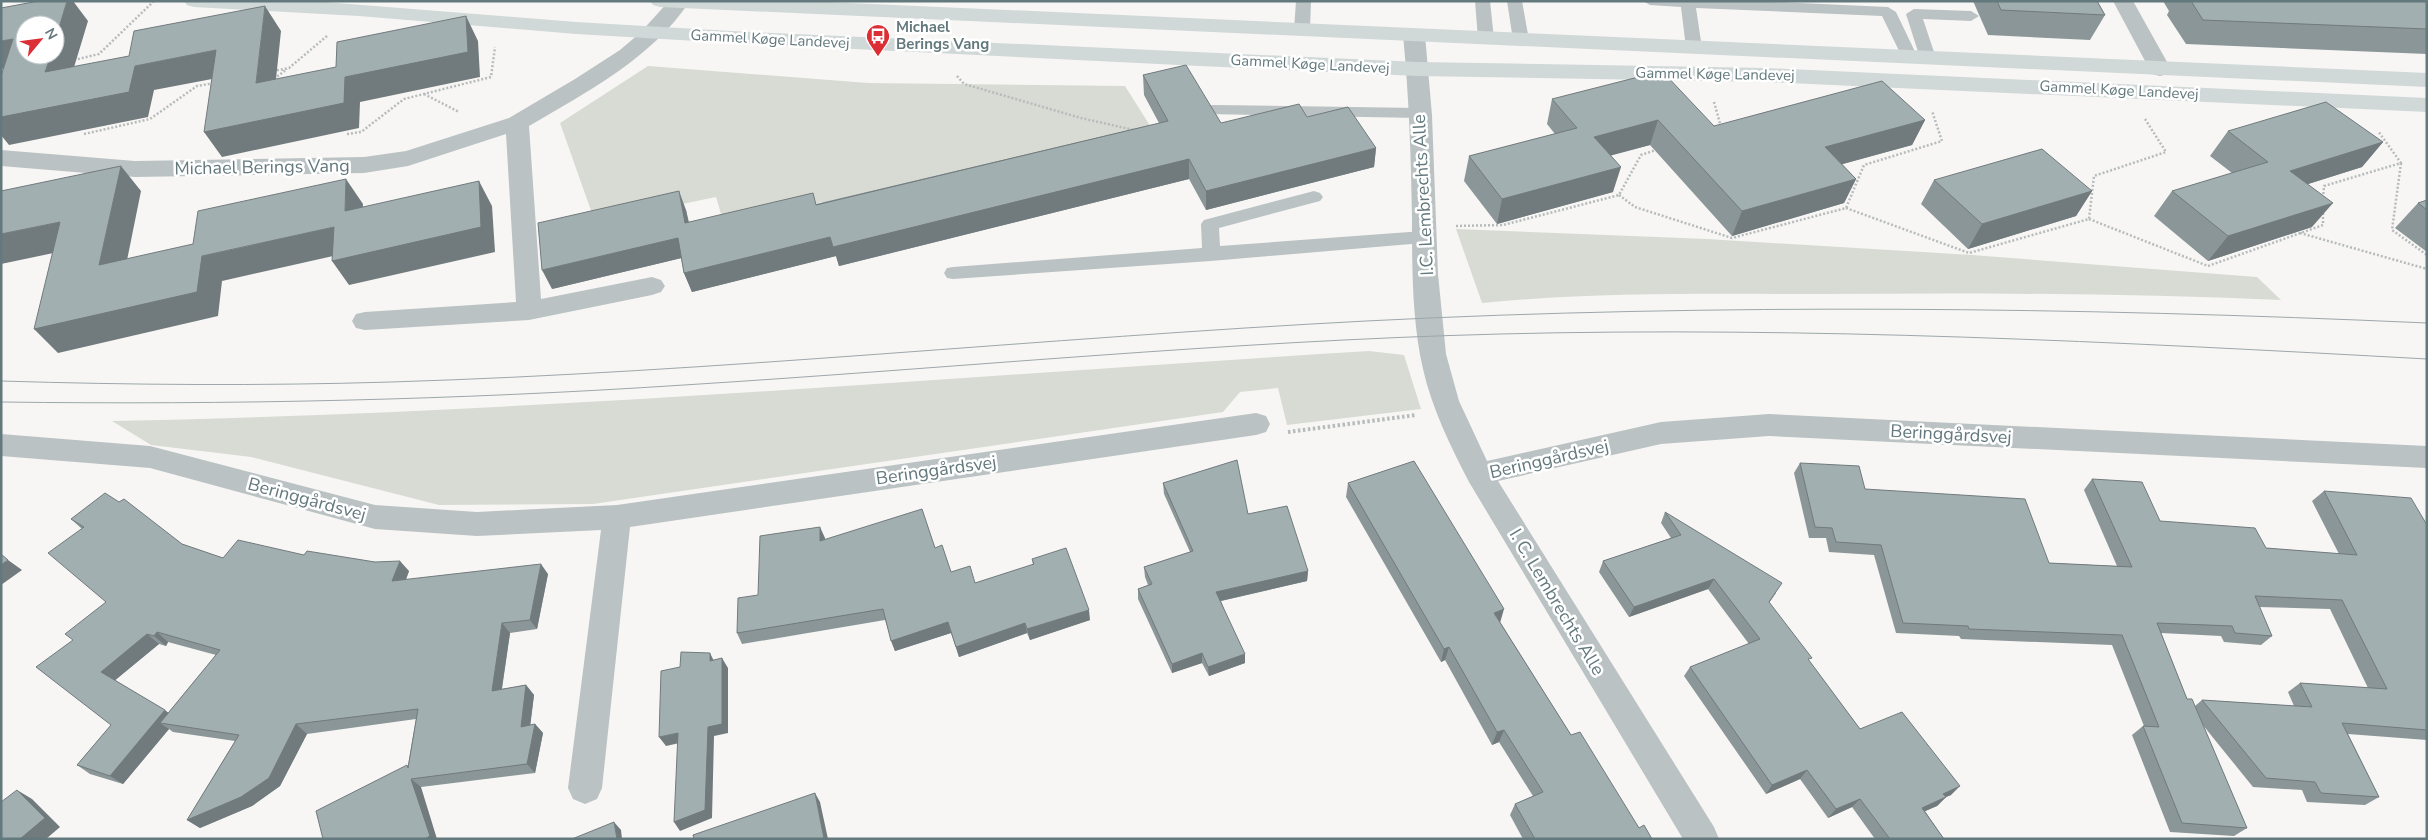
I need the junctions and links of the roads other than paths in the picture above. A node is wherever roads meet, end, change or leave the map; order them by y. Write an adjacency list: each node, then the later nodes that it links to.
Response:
1 (194, 1): 11 (main road, Gammel Køge Landevej)
2 (1304, 1): 10 (lane)
3 (1482, 1): 13 (lane)
4 (1514, 1): 14 (lane)
5 (1650, 1): 8 (lane)
6 (2123, 1): 18 (street, Gammel Køge Landevej)
7 (673, 2): 10 (main road, Gammel Køge Landevej); 11 (street, Michael Berings Vang)
8 (1688, 3): 15 (lane); 16 (lane)
9 (1971, 16): 16 (lane)
10 (1302, 30): 12 (main road, Gammel Køge Landevej)
11 (656, 32): 17 (main road, Gammel Køge Landevej); 23 (street, Michael Berings Vang)
12 (1414, 35): 13 (main road, Gammel Køge Landevej); 17 (street, I.C. Lembrechts Alle)
13 (1486, 38): 14 (main road, Gammel Køge Landevej)
14 (1521, 40): 15 (main road, Gammel Køge Landevej)
15 (1694, 48): 16 (main road, Gammel Køge Landevej)
16 (1919, 58): 18 (main road, Gammel Køge Landevej)
17 (1418, 69): 20 (main road, Gammel Køge Landevej); 22 (street, I.C. Lembrechts Alle)
18 (2160, 69): 19 (main road, Gammel Køge Landevej)
19 (2427, 80)
20 (2427, 105)
21 (1213, 110): 22 (lane)
22 (1420, 113): 26 (street, I.C. Lembrechts Alle)
23 (517, 123): 24 (street, Michael Berings Vang); 30 (street)
24 (1, 158)
25 (1314, 197): 27 (lane)
26 (1423, 232): 27 (lane); 32 (street, I.C. Lembrechts Alle)
27 (1211, 254): 28 (lane)
28 (953, 274)
29 (652, 286): 30 (street)
30 (529, 311): 31 (street)
31 (365, 321)
32 (1433, 355): 36 (street, I. C. Lembrechts Alle)
33 (1256, 424): 37 (street, Beringgårdsvej)
34 (1, 445): 37 (street, Beringgårdsvej)
35 (2427, 456): 36 (street, Beringgårdsvej)
36 (1479, 474): 39 (street, I. C. Lembrechts Alle)
37 (617, 517): 38 (street)
38 (585, 788)
39 (1702, 839)

